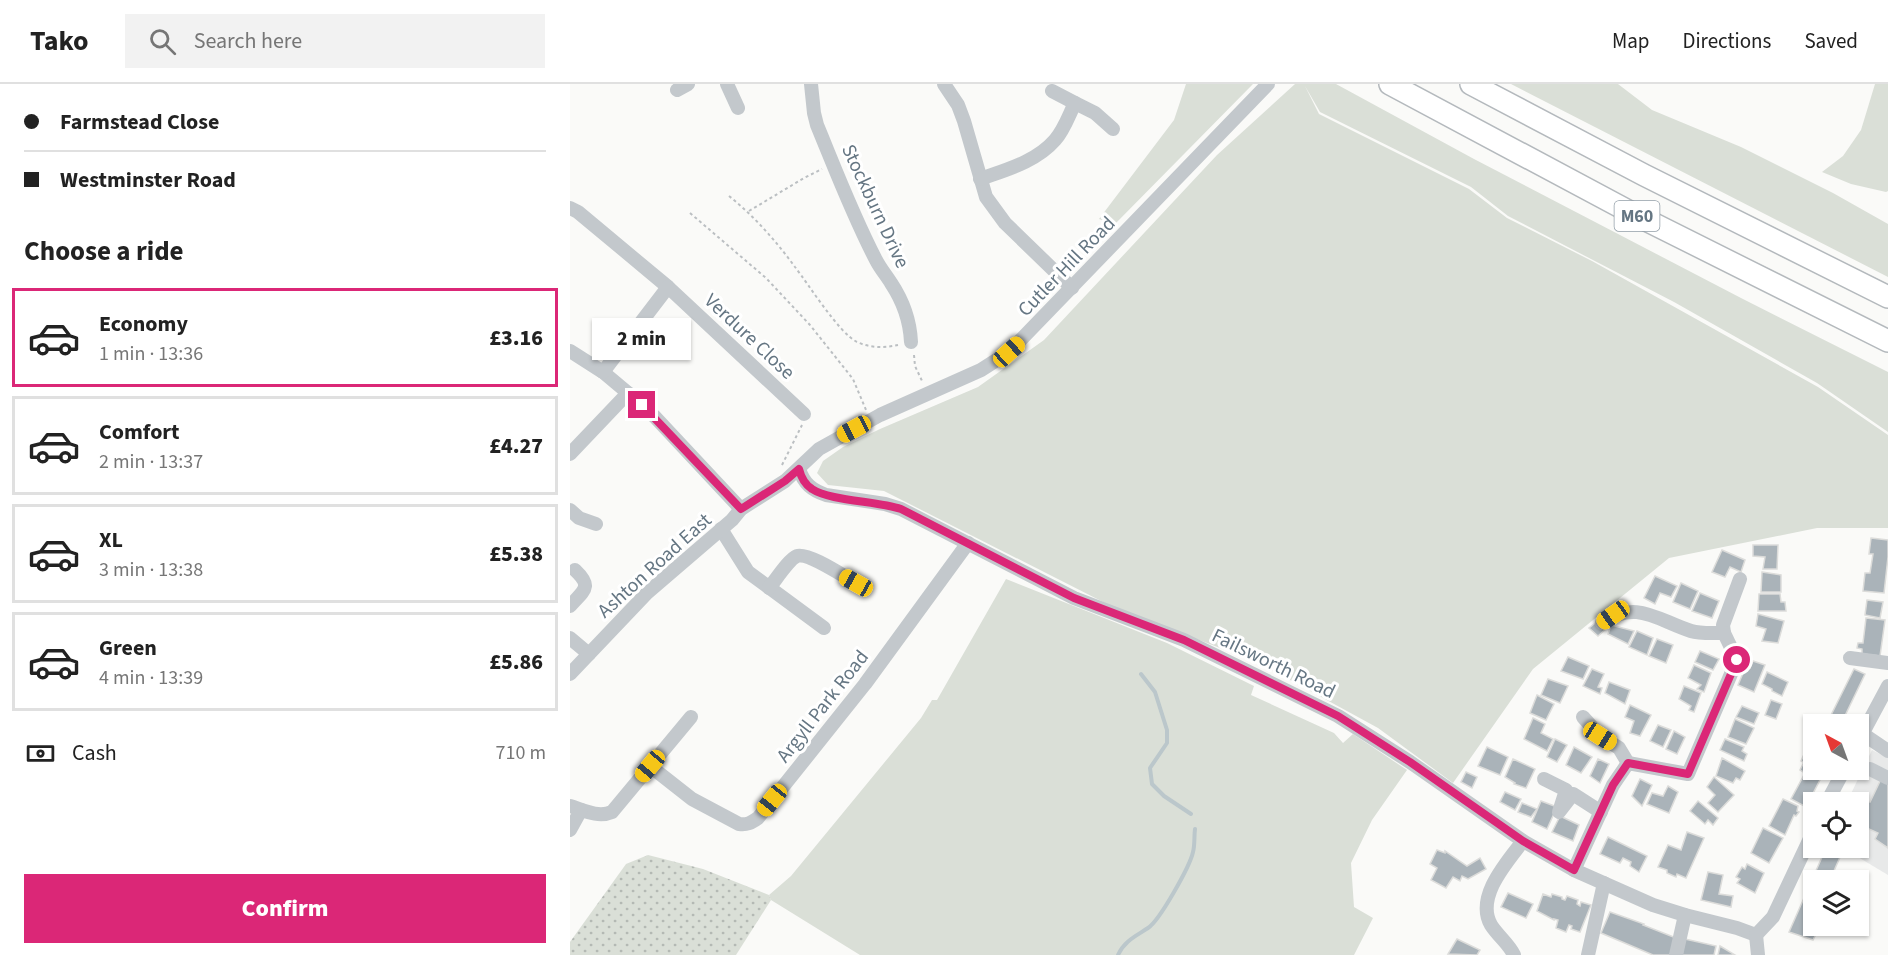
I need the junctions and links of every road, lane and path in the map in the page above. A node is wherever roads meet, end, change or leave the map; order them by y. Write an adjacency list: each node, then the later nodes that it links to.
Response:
1 (727, 84): 9 (street)
2 (811, 84): 11 (street, Stockburn Drive)
3 (944, 84): 12 (street)
4 (1268, 84): 18 (street, Cutler Hill Road)
5 (1389, 84): 20 (highway, M60)
6 (1471, 84): 19 (highway, M60)
7 (1052, 91): 8 (street)
8 (1075, 103): 10 (street); 12 (street)
9 (738, 108)
10 (1113, 129)
11 (833, 164): 15 (path); 21 (street, Stockburn Drive)
12 (980, 179): 18 (street)
13 (729, 196): 15 (path)
14 (570, 208): 17 (street, Verdure Close)
15 (749, 212): 21 (path)
16 (690, 213): 27 (path)
17 (668, 287): 23 (street); 26 (street, Verdure Close)
18 (1072, 288): 25 (street, Cutler Hill Road)
19 (1888, 297)
20 (1888, 341)
21 (911, 342): 25 (path)
22 (570, 351): 23 (street)
23 (603, 372): 24 (street)
24 (628, 393): 28 (street); 31 (street)
25 (929, 393): 27 (street, Cutler Hill Road)
26 (804, 414): 30 (path)
27 (870, 421): 29 (street, Cutler Hill Road)
28 (570, 454)
29 (799, 469): 31 (street, Ashton Road East); 35 (street, Failsworth Road)
30 (781, 471)
31 (741, 509): 34 (street, Ashton Road East)
32 (572, 512): 33 (street)
33 (596, 524)
34 (721, 529): 39 (street); 45 (street, Ashton Road East)
35 (968, 543): 56 (street, Argyll Park Road); 63 (street, Failsworth Road)
36 (575, 570): 40 (street)
37 (1740, 579): 43 (street)
38 (856, 583): 39 (street)
39 (769, 588): 42 (street)
40 (570, 606)
41 (1602, 623): 43 (street)
42 (824, 628)
43 (1724, 633): 55 (street)
44 (570, 638): 45 (street)
45 (589, 654): 48 (street, Ashton Road East)
46 (1850, 658): 47 (street)
47 (1888, 663)
48 (570, 674)
49 (1888, 686): 52 (street)
50 (691, 717): 56 (street)
51 (1583, 717): 55 (street)
52 (1869, 723)
53 (1869, 742): 54 (street)
54 (1888, 751)
55 (1628, 763): 61 (street)
56 (650, 766): 60 (street)
57 (1869, 769): 58 (street)
58 (1888, 778)
59 (1544, 779): 61 (street)
60 (575, 808): 62 (street)
61 (1601, 812): 65 (street)
62 (570, 830)
63 (1523, 841): 65 (street, Failsworth Road); 69 (street)
64 (1803, 853): 68 (street)
65 (1574, 870): 66 (street, Failsworth Road)
66 (1604, 883): 67 (street, Failsworth Road); 70 (street)
67 (1685, 915): 68 (street, Failsworth Road); 71 (street)
68 (1756, 935): 72 (street)
69 (1514, 955)
70 (1588, 955)
71 (1676, 955)
72 (1758, 955)

